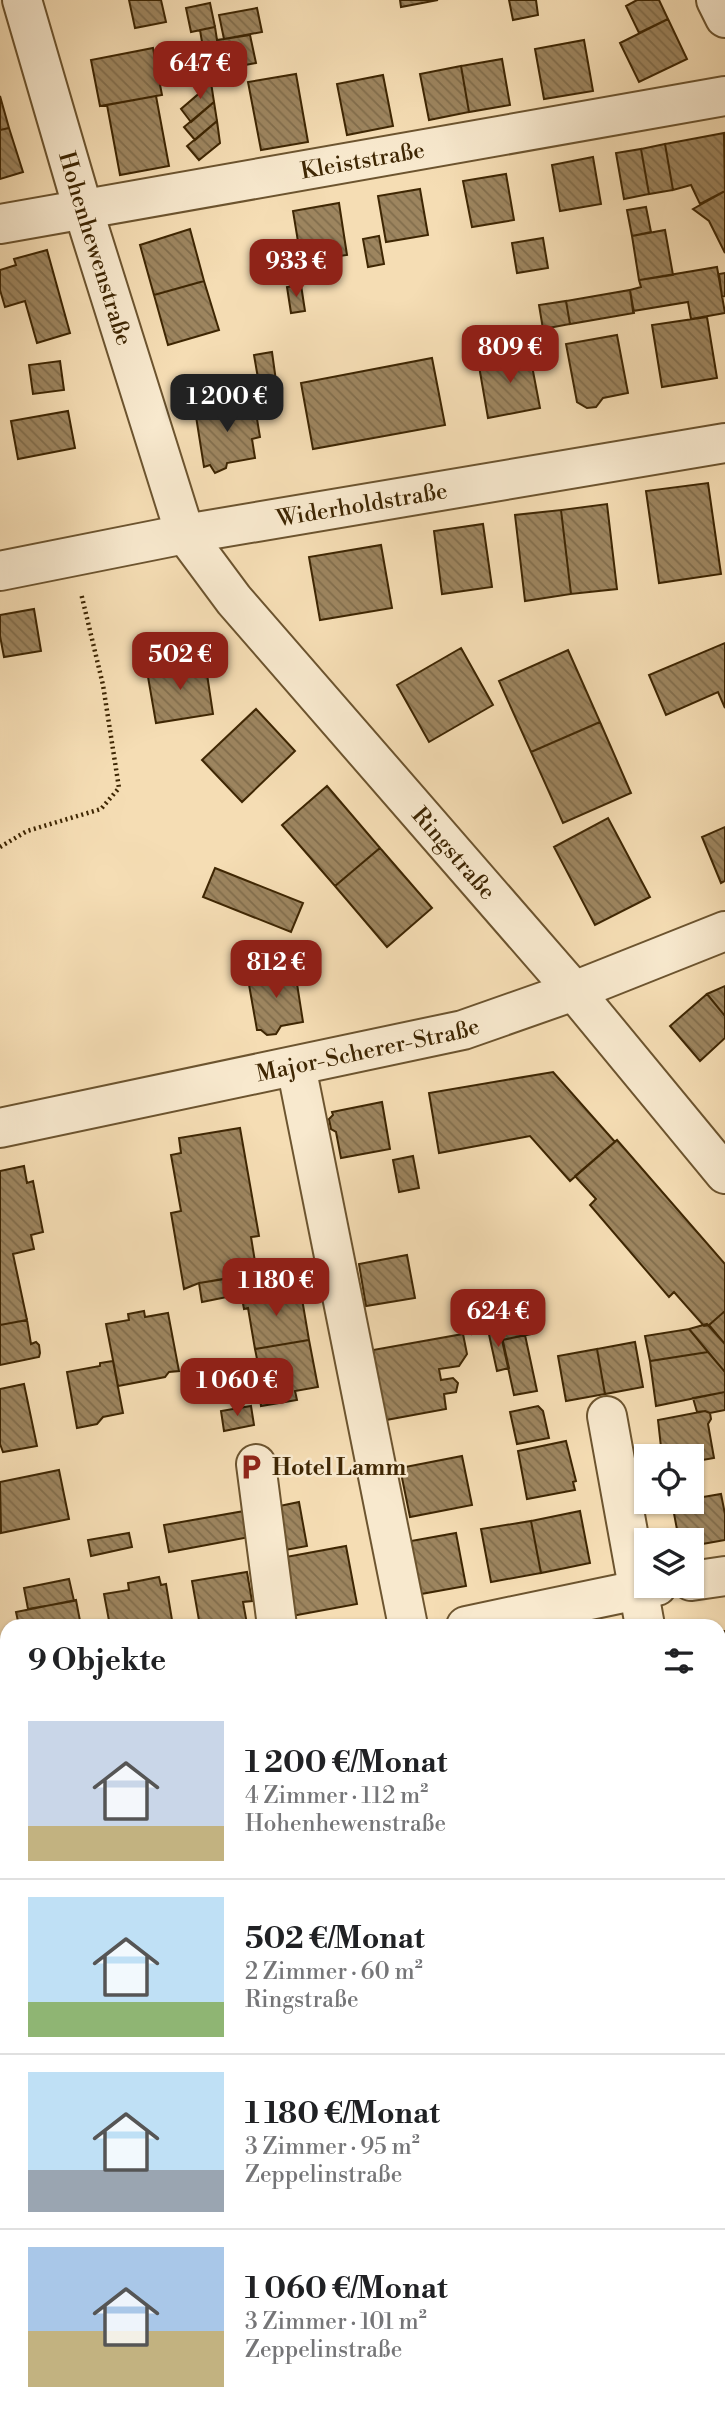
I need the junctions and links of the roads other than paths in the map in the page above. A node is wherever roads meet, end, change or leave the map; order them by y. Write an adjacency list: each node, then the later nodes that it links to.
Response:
1 (22, 0): 5 (street, Hohenhewenstraße)
2 (716, 0): 3 (street)
3 (725, 18)
4 (725, 96): 5 (street, Kleiststraße)
5 (83, 209): 6 (street, Kleiststraße); 8 (street, Hohenhewenstraße)
6 (0, 224)
7 (725, 443): 8 (street, Widerholdstraße)
8 (185, 534): 9 (street, Widerholdstraße); 11 (street, Ringstraße)
9 (0, 571)
10 (725, 931): 11 (street, Major-Scherer-Straße)
11 (574, 991): 12 (street, Major-Scherer-Straße); 14 (street, Ringstraße)
12 (296, 1066): 13 (street, Major-Scherer-Straße); 23 (street)
13 (0, 1128)
14 (725, 1174)
15 (607, 1416): 17 (street)
16 (256, 1464): 22 (street)
17 (634, 1529)
18 (725, 1576): 19 (street)
19 (704, 1579)
20 (634, 1590): 24 (street)
21 (647, 1598): 25 (street)
22 (276, 1619)
23 (407, 1619)
24 (499, 1619)
25 (646, 1619)

